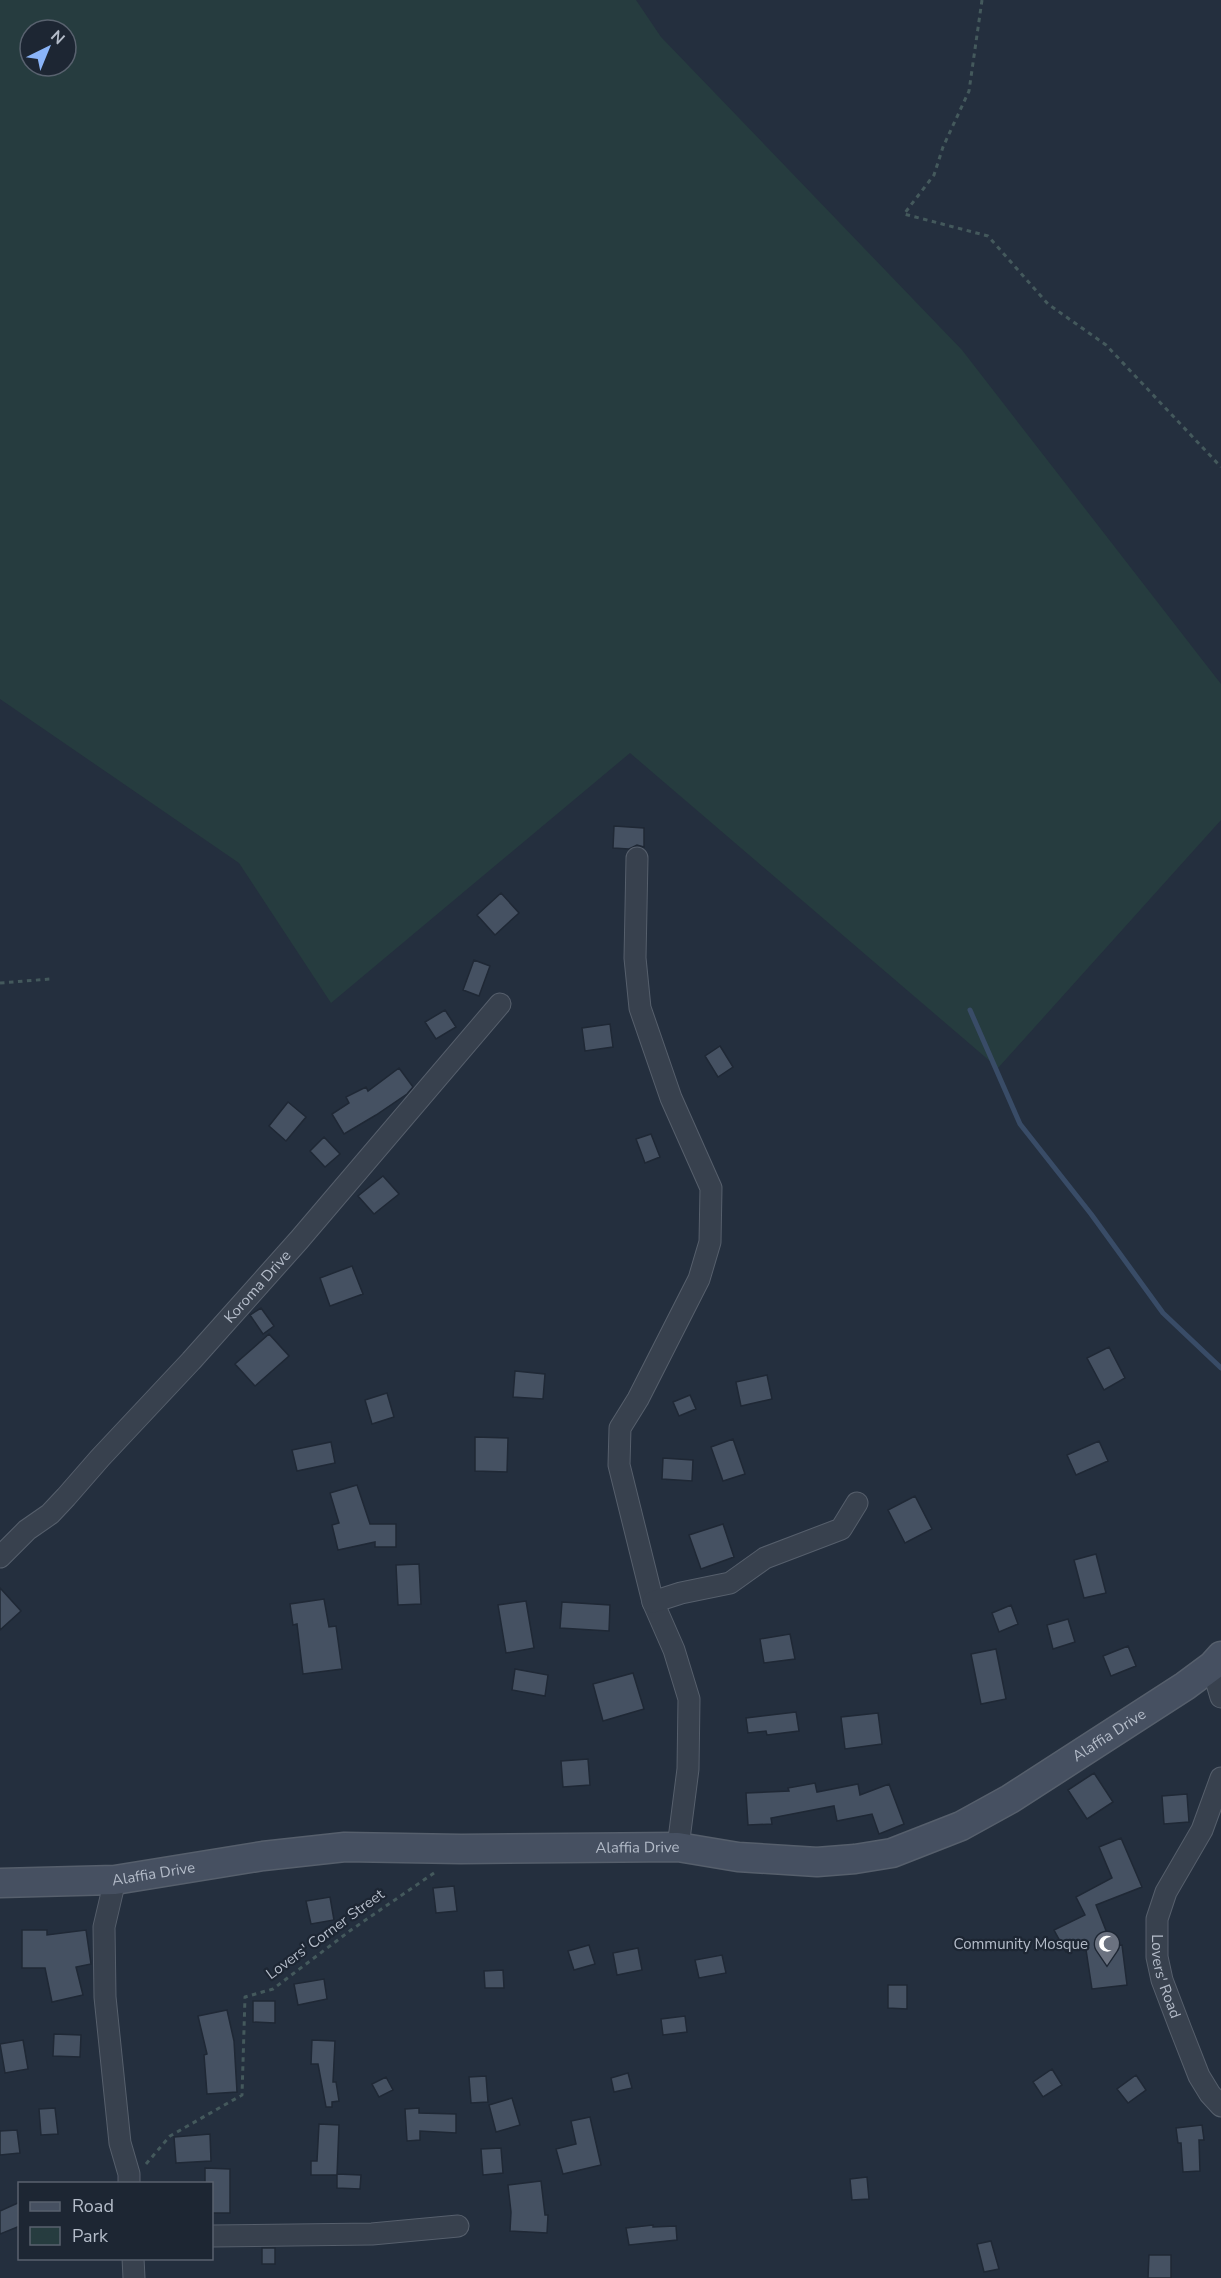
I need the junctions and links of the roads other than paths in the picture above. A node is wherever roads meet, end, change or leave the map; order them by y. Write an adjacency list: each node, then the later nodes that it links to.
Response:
1 (637, 858): 5 (street)
2 (500, 1004): 4 (street, Koroma Drive)
3 (857, 1503): 5 (street)
4 (0, 1557)
5 (653, 1602): 9 (street)
6 (1216, 1661): 7 (street); 9 (street, Alaffia Drive)
7 (1221, 1697)
8 (1221, 1778): 12 (street, Lovers' Road)
9 (678, 1848): 10 (street, Alaffia Drive)
10 (115, 1880): 11 (street, Alaffia Drive); 13 (street)
11 (0, 1883)
12 (1221, 2106)
13 (129, 2179)
14 (458, 2226): 15 (street)
15 (213, 2236)
16 (133, 2260): 17 (street)
17 (134, 2278)

